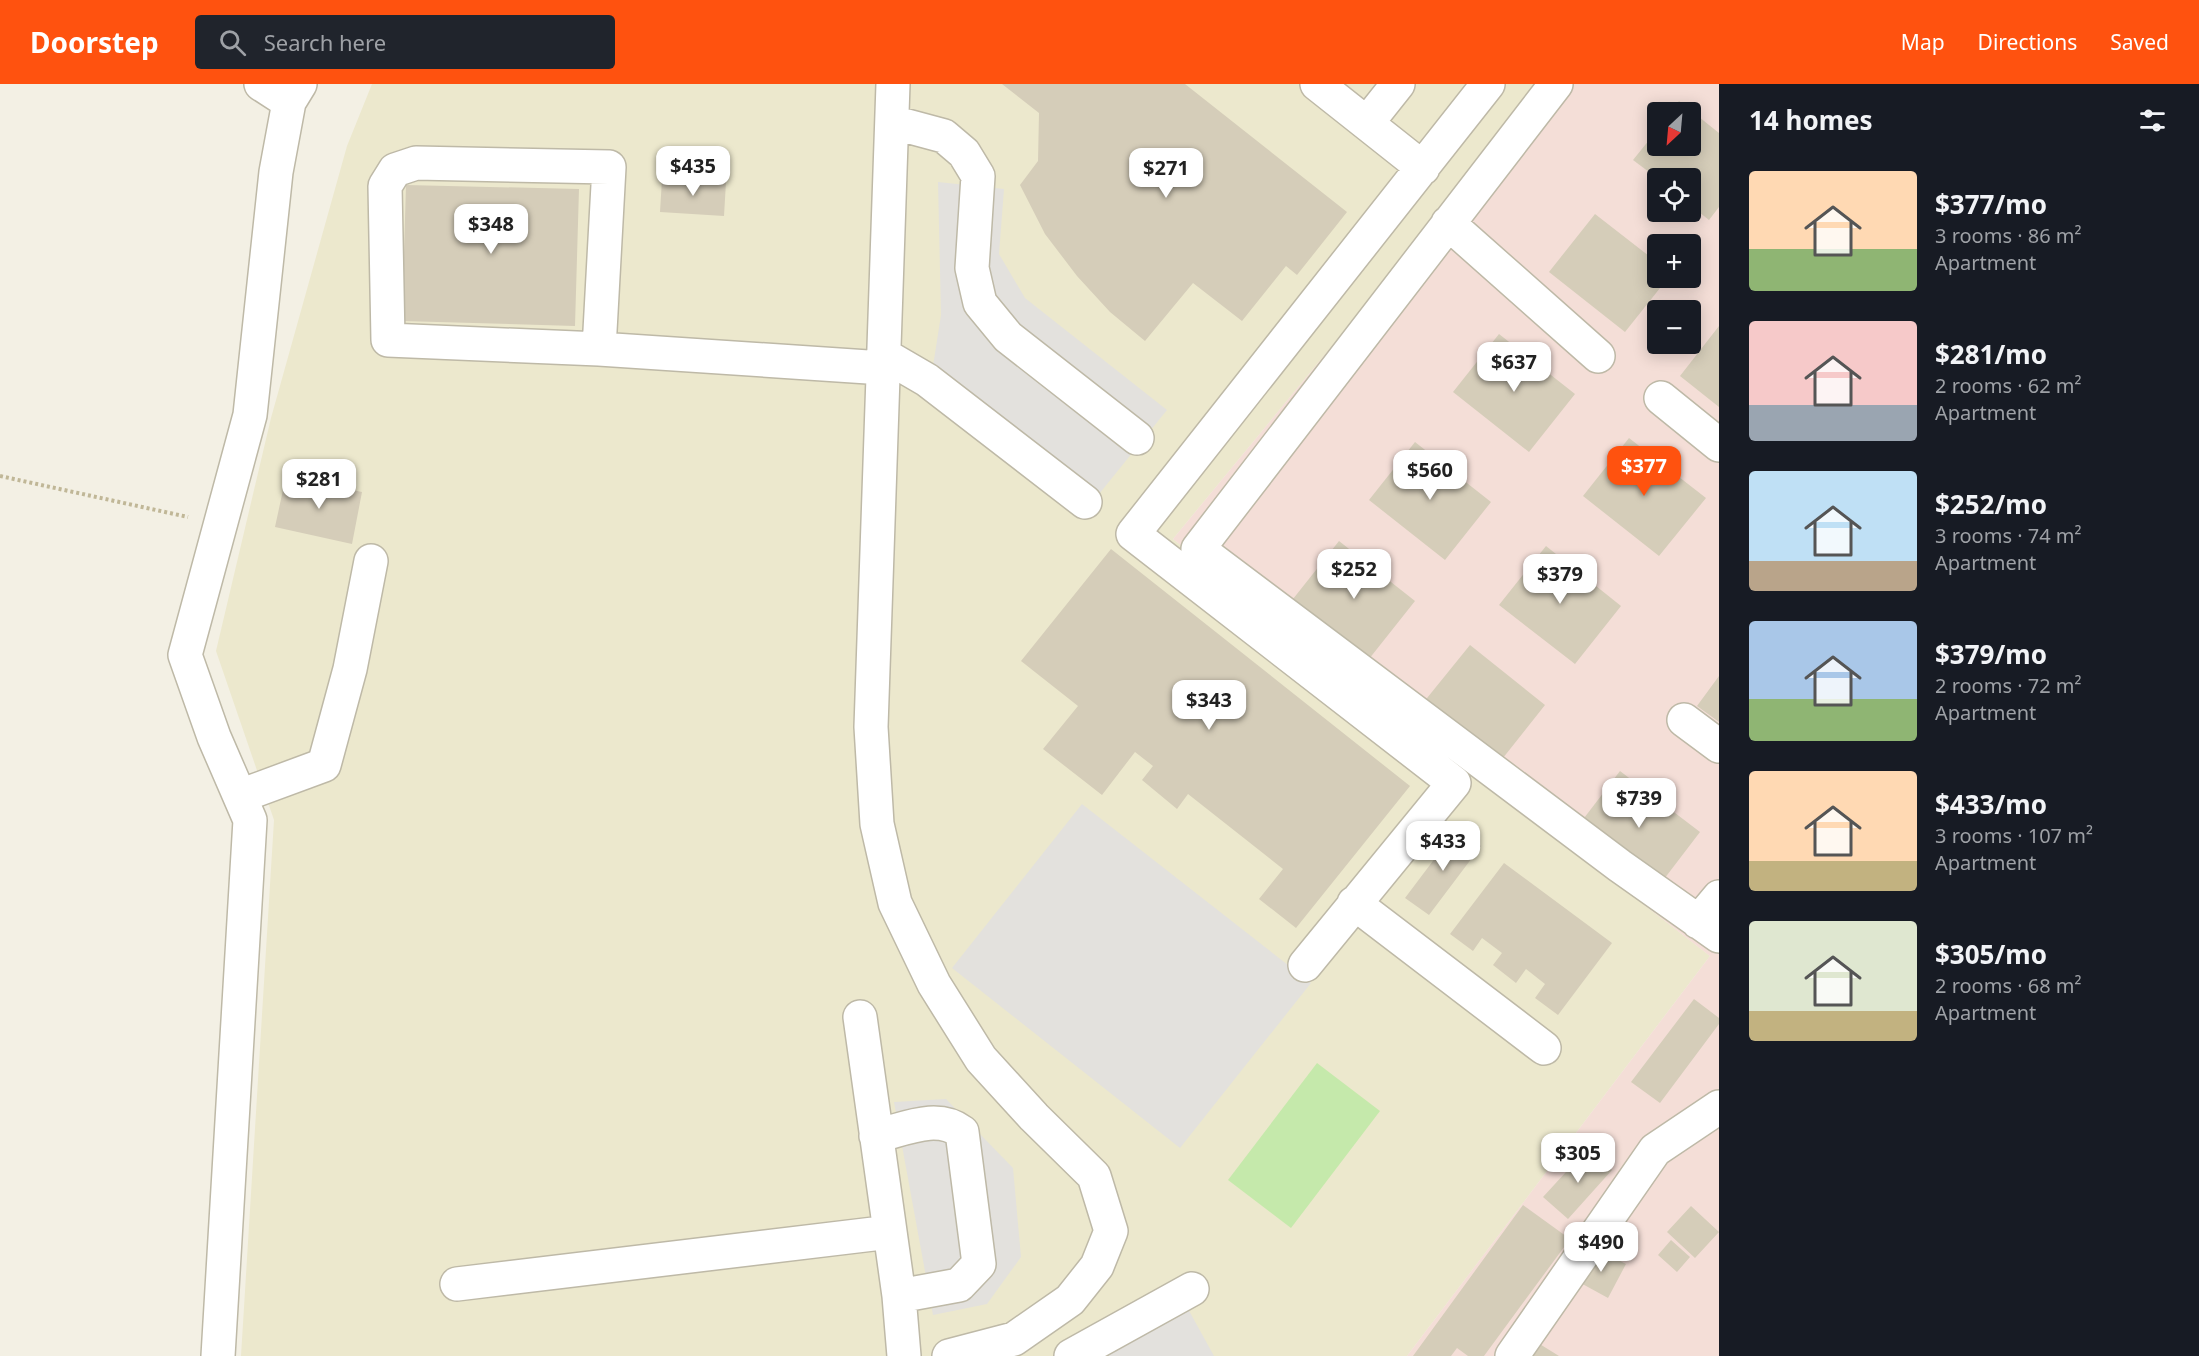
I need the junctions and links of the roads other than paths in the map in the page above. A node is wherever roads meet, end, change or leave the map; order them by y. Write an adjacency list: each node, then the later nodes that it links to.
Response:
1 (261, 84): 7 (lane)
2 (893, 84): 8 (lane)
3 (1317, 84): 9 (lane)
4 (1398, 84): 9 (lane)
5 (1488, 84): 10 (lane)
6 (1556, 84): 11 (lane)
7 (295, 93): 22 (lane)
8 (892, 122): 14 (lane); 16 (lane)
9 (1367, 123): 10 (lane)
10 (1423, 168): 24 (lane)
11 (1448, 223): 13 (lane); 25 (lane)
12 (599, 349): 12 (lane); 14 (lane)
13 (1598, 356)
14 (884, 362): 18 (lane); 37 (lane)
15 (1661, 398): 17 (lane)
16 (1137, 438)
17 (1719, 444)
18 (1085, 502)
19 (371, 561): 22 (lane)
20 (1684, 720): 21 (lane)
21 (1719, 746)
22 (240, 796): 35 (lane)
23 (1719, 897): 25 (lane)
24 (1354, 903): 26 (lane); 28 (lane)
25 (1708, 929)
26 (1305, 965)
27 (860, 1017): 30 (lane)
28 (1544, 1048)
29 (1719, 1107): 39 (lane)
30 (876, 1136): 31 (lane); 34 (lane)
31 (890, 1232): 32 (lane); 34 (lane)
32 (457, 1284)
33 (1192, 1289): 38 (lane)
34 (899, 1296): 36 (lane)
35 (218, 1356)
36 (904, 1356)
37 (949, 1356)
38 (1071, 1356)
39 (1512, 1356)

